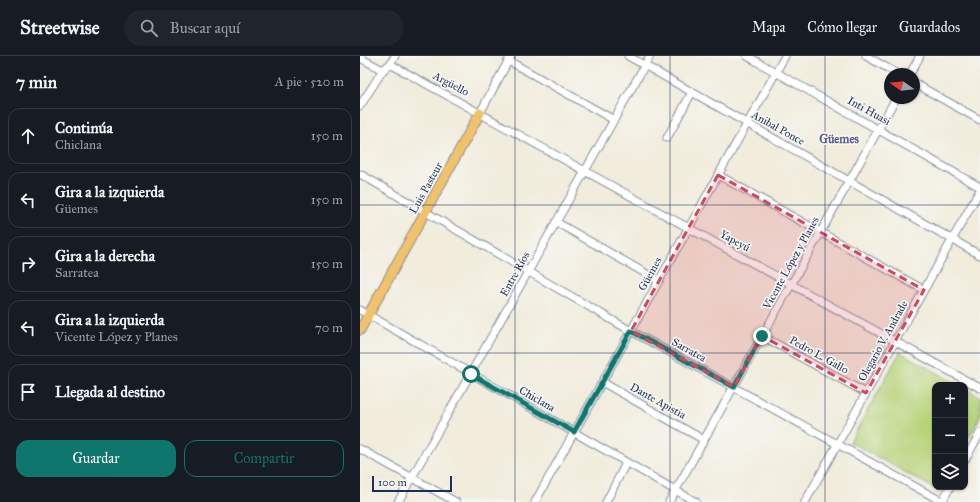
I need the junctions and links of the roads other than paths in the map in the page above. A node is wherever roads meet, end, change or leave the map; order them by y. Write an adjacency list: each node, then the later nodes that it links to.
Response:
1 (395, 56): 10 (street)
2 (628, 56): 11 (street, Anibal Ponce)
3 (650, 56): 11 (street, Entre Ríos)
4 (747, 56): 15 (street, Inti Huasi)
5 (785, 56): 15 (street, Güemes)
6 (866, 56): 12 (street)
7 (920, 56): 13 (street)
8 (360, 58): 14 (street)
9 (510, 59): 20 (street, Luis Pasteur); 21 (street)
10 (390, 64): 14 (street); 20 (street, Argüello)
11 (645, 65): 17 (street, Anibal Ponce); 21 (street, Entre Ríos)
12 (887, 68)
13 (913, 68)
14 (383, 70): 19 (street)
15 (776, 72): 23 (street, Güemes); 24 (street, Inti Huasi)
16 (920, 86): 22 (street)
17 (692, 92): 23 (street, Anibal Ponce); 25 (street)
18 (893, 104): 24 (street, Vicente López y Planes)
19 (360, 106)
20 (480, 113): 26 (street, Yapeyú); 31 (main road, Luis Pasteur)
21 (614, 120): 26 (street, Entre Ríos)
22 (980, 120)
23 (747, 124): 28 (street, Güemes); 29 (street, Anibal Ponce)
24 (879, 129): 29 (street, Vicente López y Planes); 30 (street, Inti Huasi)
25 (667, 138)
26 (585, 170): 32 (street, Entre Ríos); 33 (street, Yapeyú)
27 (360, 174): 31 (street, Sarratea)
28 (718, 175): 33 (street, Güemes); 34 (street)
29 (850, 181): 34 (street, Vicente López y Planes); 35 (street, Anibal Ponce)
30 (980, 189): 35 (street, Olegario V. Andrade)
31 (426, 213): 37 (street, Sarratea); 42 (main road, Luis Pasteur)
32 (556, 222): 37 (street, Entre Ríos); 38 (street)
33 (689, 228): 38 (street, Güemes); 39 (street, Yapeyú)
34 (821, 232): 39 (street, Vicente López y Planes); 40 (street)
35 (953, 240): 36 (street, Anibal Ponce); 40 (street, Olegario V. Andrade)
36 (980, 254)
37 (528, 271): 44 (street, Sarratea); 47 (street, Entre Ríos)
38 (659, 281): 44 (street, Güemes)
39 (792, 285): 45 (street, Vicente López y Planes); 46 (street, Yapeyú)
40 (924, 290): 46 (street, Olegario V. Andrade)
41 (360, 310): 42 (street, Chiclana)
42 (369, 314): 43 (main road, Luis Pasteur); 47 (street, Chiclana)
43 (360, 330)
44 (631, 331): 48 (street, Güemes); 49 (street, Sarratea)
45 (762, 336): 49 (street, Vicente López y Planes); 51 (street, Pedro L. Gallo)
46 (895, 342): 50 (street, Yapeyú); 51 (street, Olegario V. Andrade)
47 (471, 374): 52 (street, Chiclana); 59 (street, Entre Ríos)
48 (602, 382): 52 (street, Güemes); 54 (street, Dante Apistia)
49 (734, 387): 54 (street, Vicente López y Planes); 55 (street, Sarratea)
50 (980, 388)
51 (866, 393): 55 (street, Olegario V. Andrade)
52 (574, 432): 58 (street, Chiclana); 64 (street, Güemes)
53 (980, 434): 57 (street)
54 (704, 440): 61 (street, Vicente López y Planes)
55 (838, 445): 68 (street, Olegario V. Andrade); 69 (street, Sarratea)
56 (360, 449): 59 (street)
57 (968, 455)
58 (626, 463): 61 (street, Chiclana); 65 (street)
59 (413, 477): 62 (street, Entre Ríos); 63 (street)
60 (948, 490): 69 (street)
61 (676, 491): 66 (street, Vicente López y Planes); 67 (street, Chiclana)
62 (398, 502)
63 (456, 502)
64 (534, 502)
65 (606, 502)
66 (669, 502)
67 (696, 502)
68 (805, 502)
69 (942, 502)

